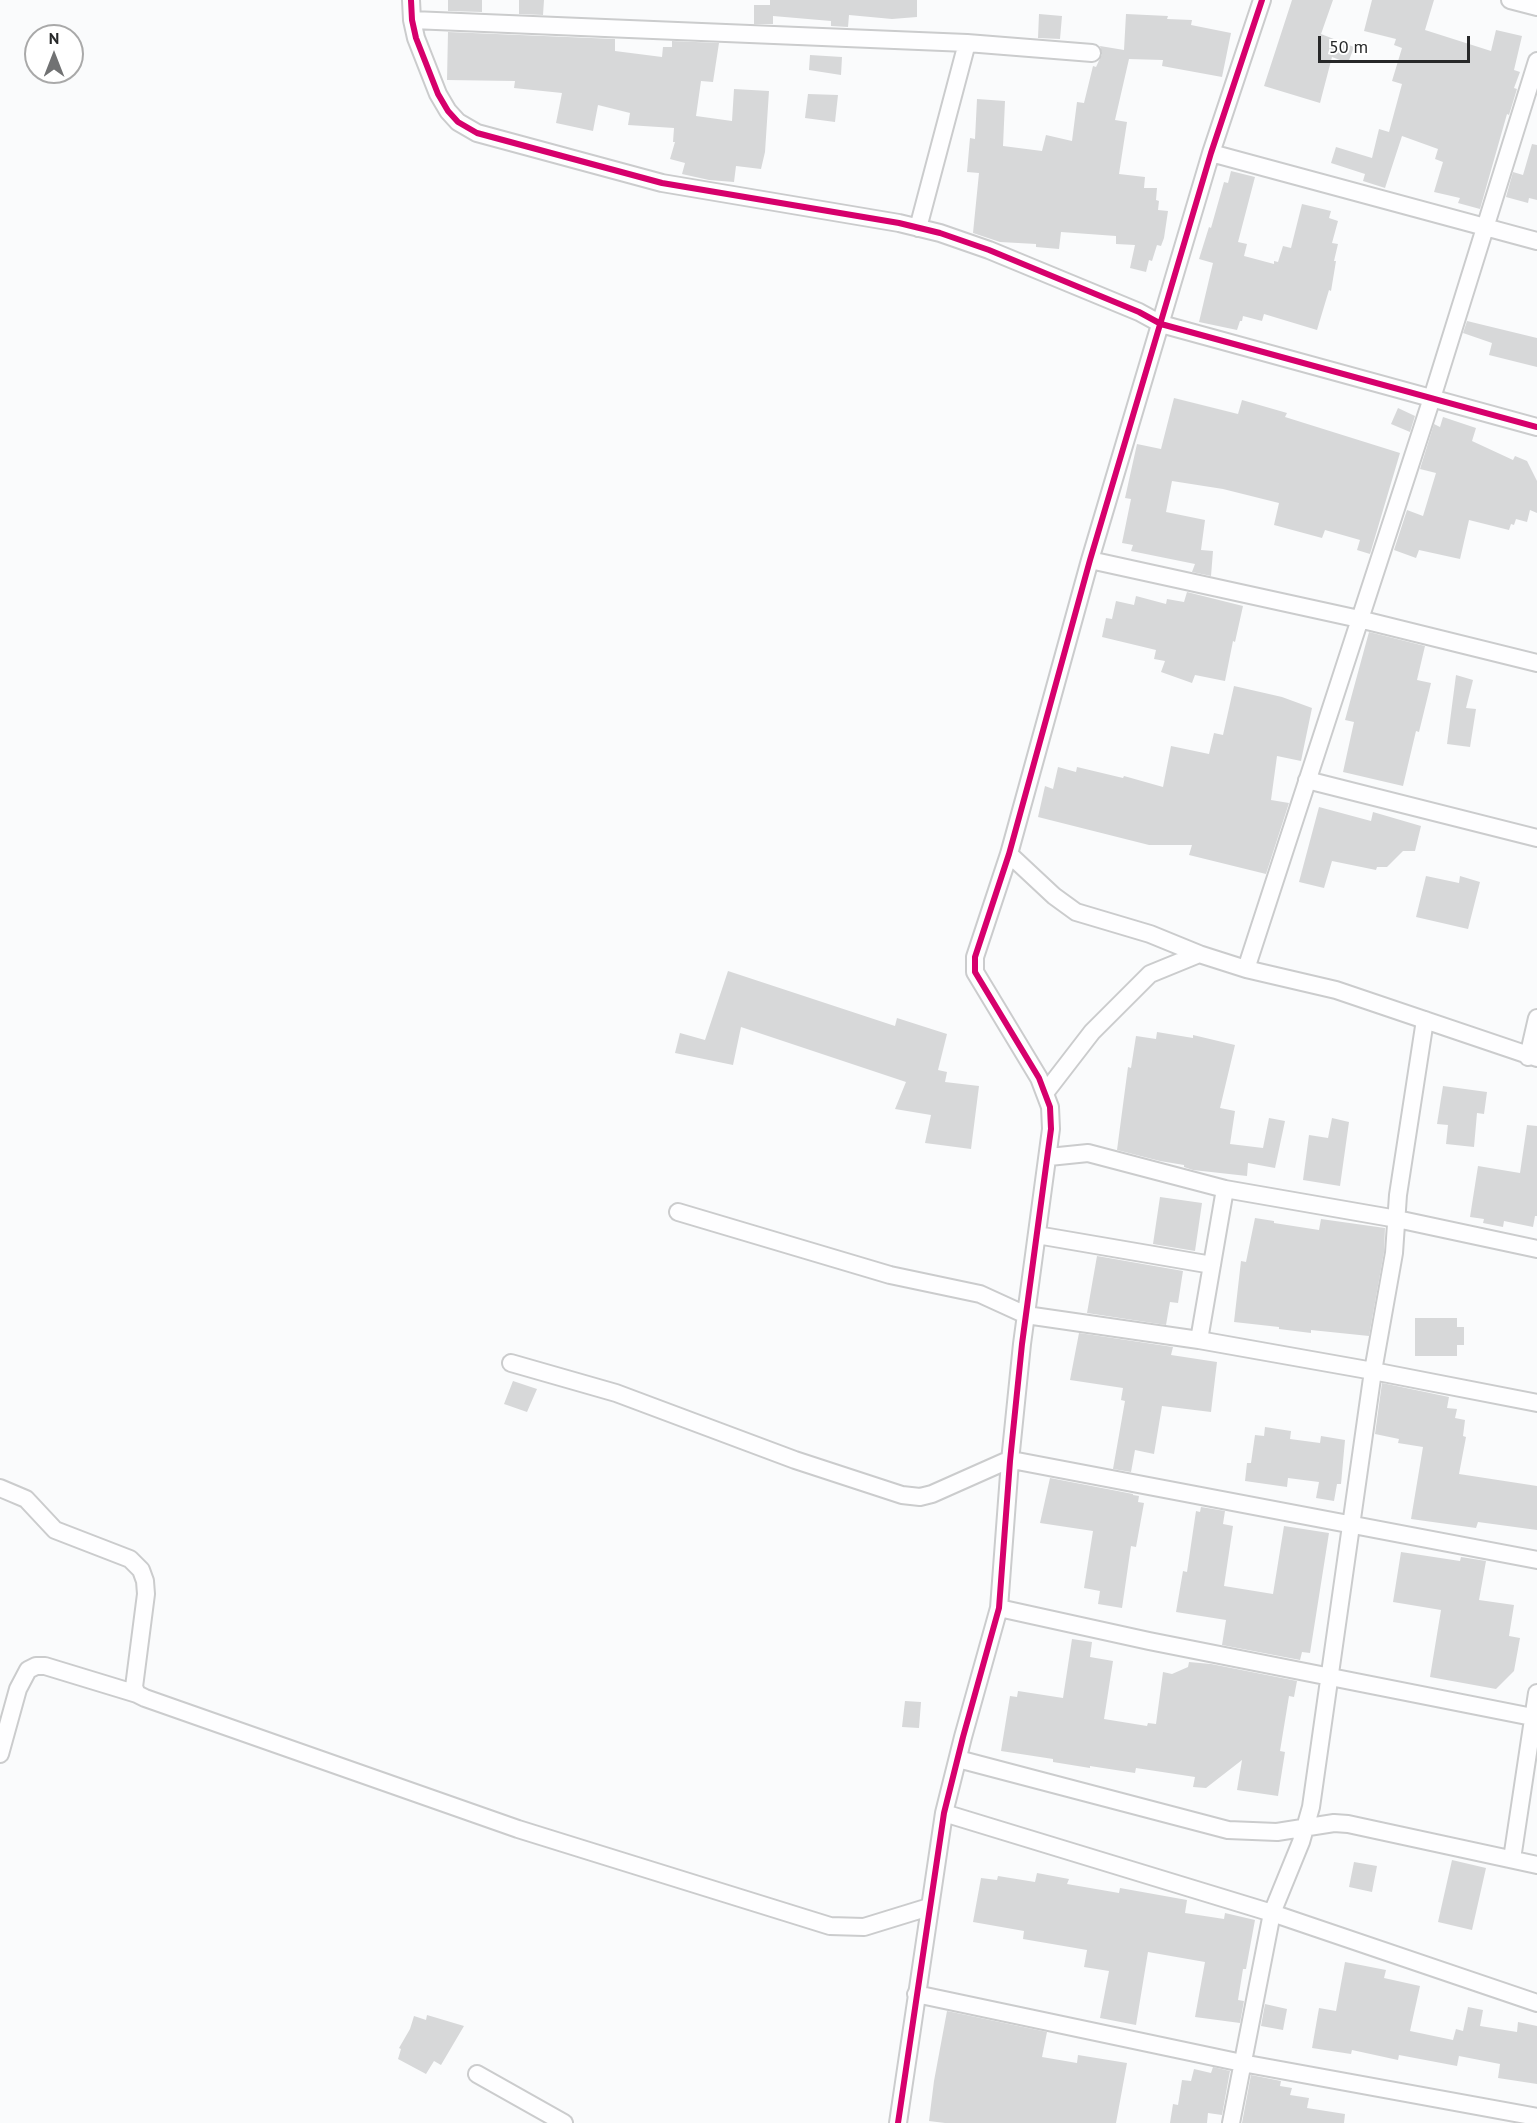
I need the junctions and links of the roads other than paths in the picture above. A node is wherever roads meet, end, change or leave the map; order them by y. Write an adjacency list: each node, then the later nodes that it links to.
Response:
1 (411, 0): 5 (street)
2 (1262, 0): 9 (street)
3 (1510, 0): 4 (street)
4 (1537, 7)
5 (412, 20): 6 (street); 10 (street)
6 (967, 43): 7 (street); 10 (street)
7 (1092, 53)
8 (1537, 61): 11 (street)
9 (1211, 153): 11 (street); 13 (street)
10 (918, 228): 13 (street)
11 (1486, 229): 12 (street); 14 (street)
12 (1537, 241)
13 (1161, 324): 14 (street); 16 (street)
14 (1432, 398): 15 (street); 17 (street)
15 (1537, 427)
16 (1090, 560): 17 (street); 21 (street)
17 (1359, 619): 18 (street); 19 (street)
18 (1537, 663)
19 (1307, 780): 20 (street); 23 (street)
20 (1537, 838)
21 (1009, 854): 22 (street); 27 (street)
22 (1199, 954): 23 (street); 27 (street)
23 (1246, 969): 25 (street)
24 (1537, 1018): 26 (street)
25 (1425, 1020): 26 (street); 31 (street)
26 (1533, 1057)
27 (1045, 1093): 28 (street)
28 (1049, 1157): 29 (street); 32 (street)
29 (1225, 1189): 31 (street); 34 (street)
30 (678, 1212): 35 (street)
31 (1397, 1219): 33 (street); 38 (street)
32 (1036, 1235): 34 (street); 35 (street)
33 (1537, 1249)
34 (1212, 1265): 36 (street)
35 (1026, 1315): 36 (street); 40 (street)
36 (1198, 1340): 38 (street)
37 (511, 1363): 40 (street)
38 (1372, 1371): 39 (street); 42 (street)
39 (1537, 1403)
40 (1010, 1461): 42 (street); 44 (street)
41 (0, 1488): 47 (street)
42 (1350, 1525): 43 (street); 45 (street)
43 (1537, 1560)
44 (999, 1608): 45 (street); 50 (street)
45 (1329, 1676): 48 (street); 52 (street)
46 (1537, 1693): 48 (street)
47 (137, 1694): 49 (street); 55 (street)
48 (1535, 1717): 53 (street)
49 (0, 1754)
50 (958, 1759): 51 (street); 52 (street)
51 (944, 1813): 55 (street); 56 (street)
52 (1305, 1828): 53 (street); 56 (street)
53 (1512, 1859): 54 (street)
54 (1537, 1865)
55 (929, 1907): 57 (street)
56 (1272, 1913): 58 (street); 59 (street)
57 (916, 1994): 59 (street); 63 (street)
58 (1537, 2003)
59 (1242, 2063): 61 (street); 64 (street)
60 (477, 2074): 62 (street)
61 (1537, 2117)
62 (564, 2123)
63 (898, 2123)
64 (1231, 2123)

